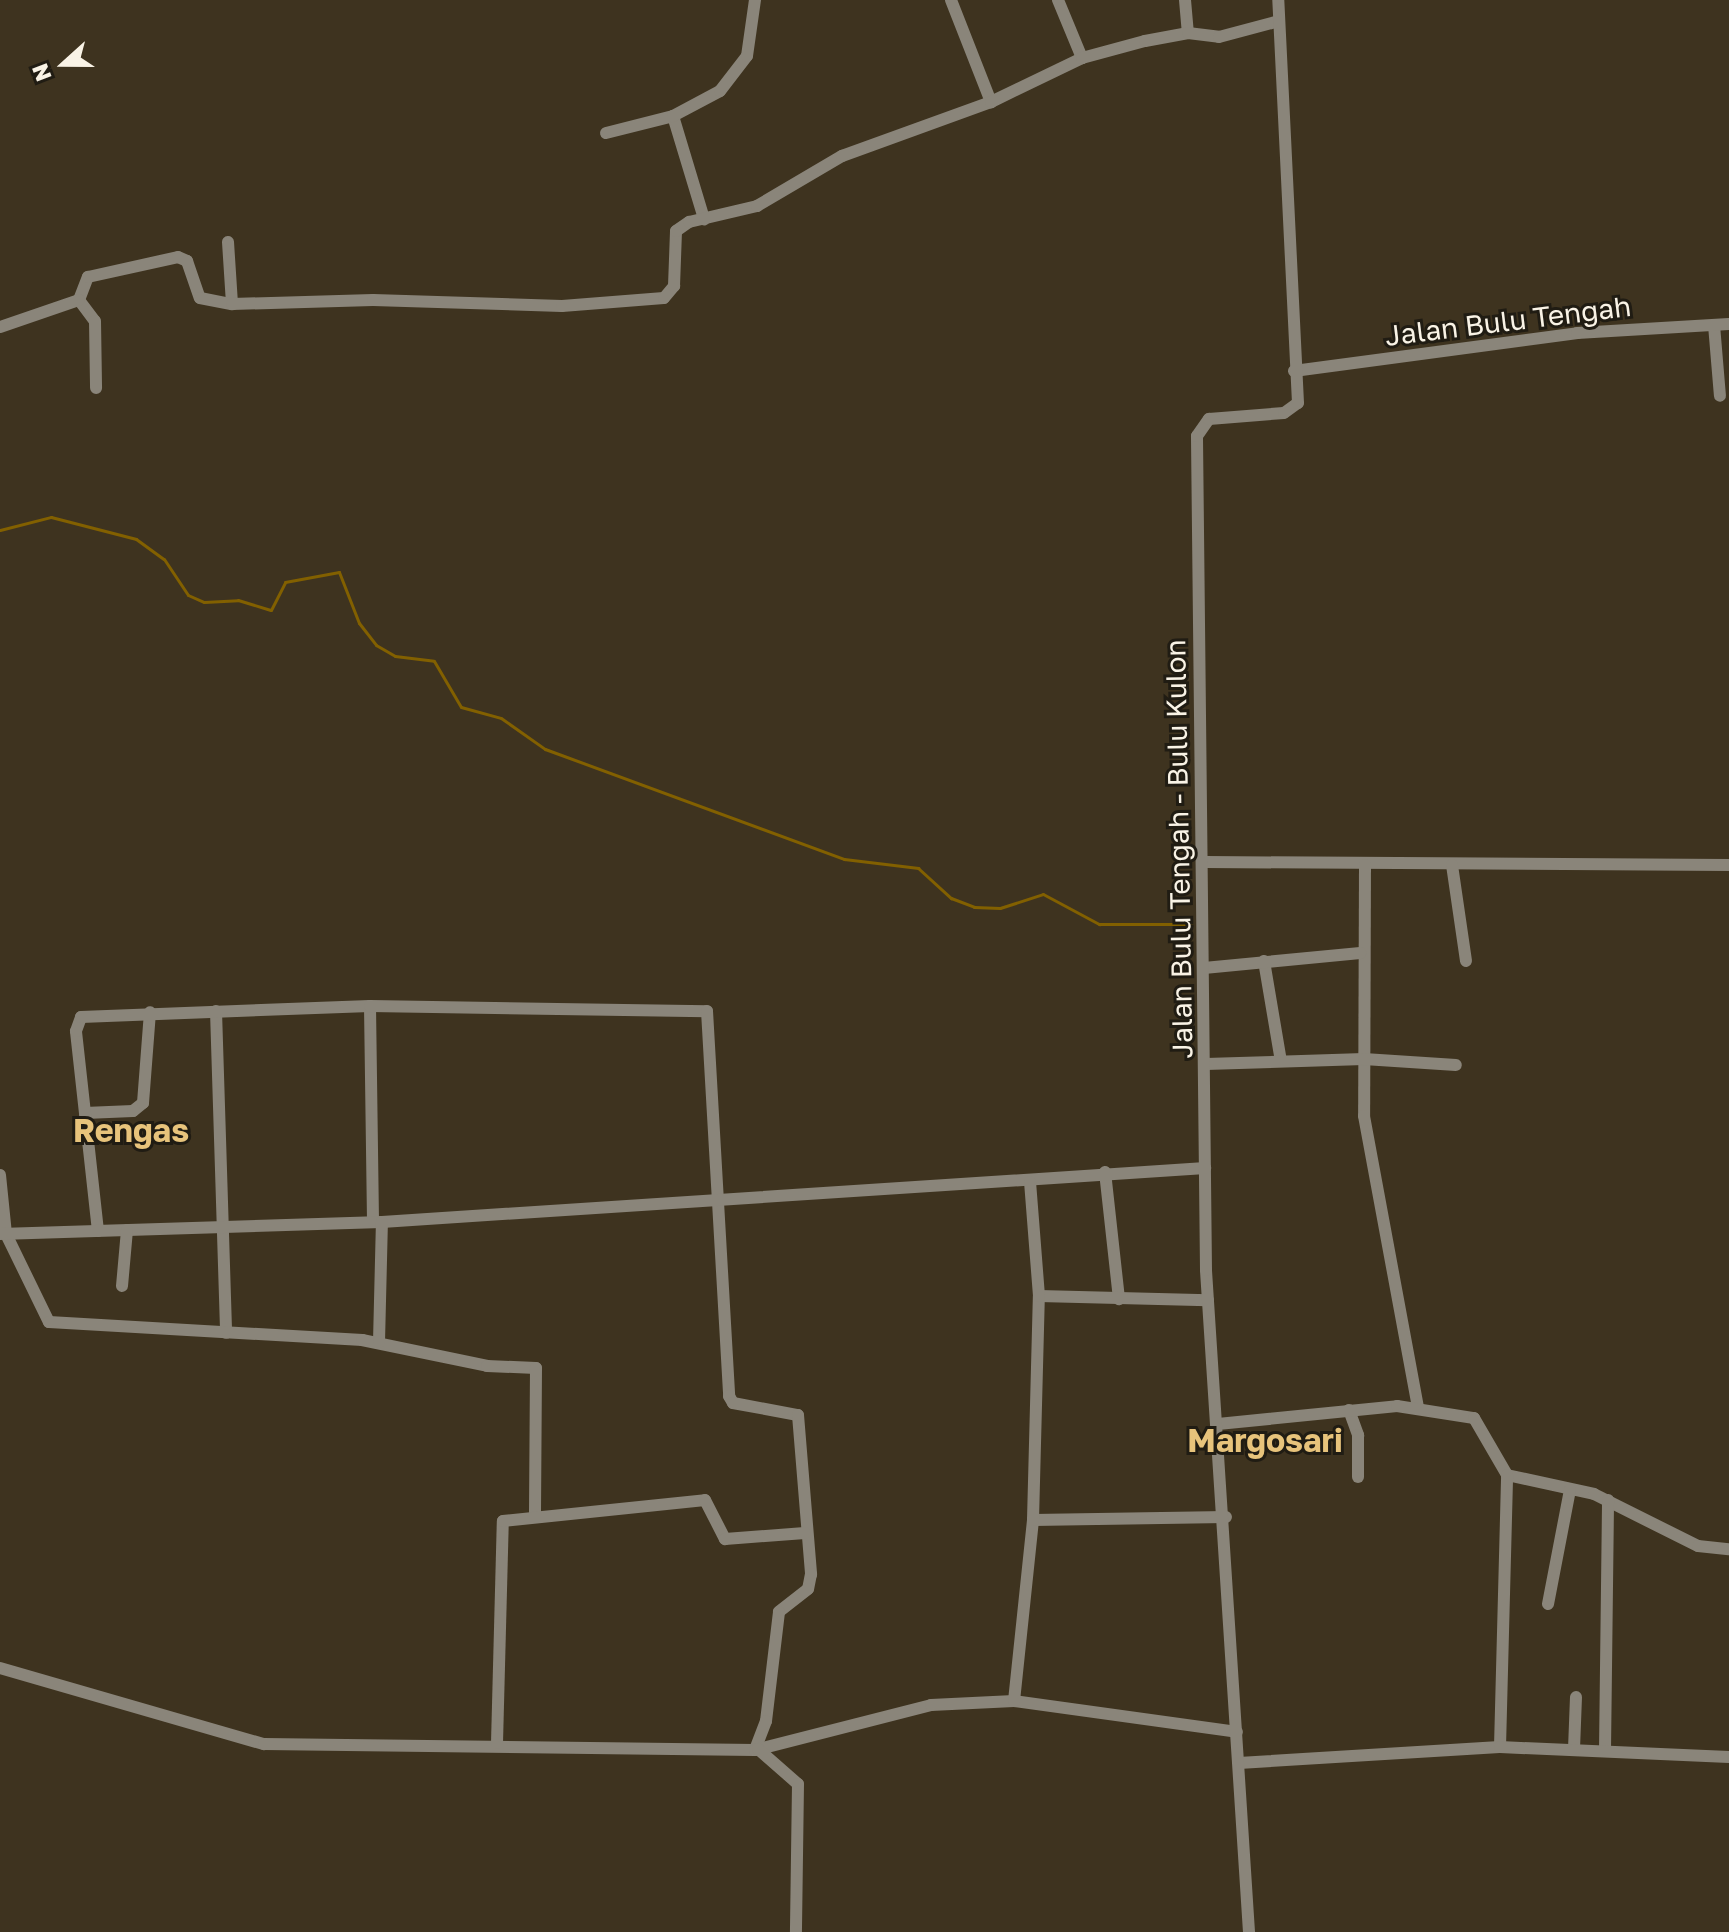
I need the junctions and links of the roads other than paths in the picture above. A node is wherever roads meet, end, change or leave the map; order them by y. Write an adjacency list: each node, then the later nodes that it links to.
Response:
1 (755, 0): 10 (street)
2 (951, 0): 9 (street)
3 (1058, 0): 8 (street)
4 (1185, 0): 7 (street)
5 (1278, 0): 6 (street, Jalan Bulu Tengah - Bulu Kulon)
6 (1279, 21): 7 (street); 19 (street, Jalan Bulu Tengah - Bulu Kulon)
7 (1188, 33): 8 (street)
8 (1082, 58): 9 (street)
9 (991, 102): 12 (street)
10 (673, 116): 11 (street); 12 (street)
11 (606, 133)
12 (704, 219): 15 (street)
13 (228, 242): 15 (street)
14 (79, 300): 15 (street); 18 (street); 20 (street)
15 (232, 304)
16 (1729, 324): 17 (street, Jalan Bulu Tengah)
17 (1714, 325): 19 (street, Jalan Bulu Tengah); 21 (street)
18 (0, 327)
19 (1294, 371): 22 (street, Jalan Bulu Tengah - Bulu Kulon)
20 (96, 388)
21 (1720, 396)
22 (1205, 862): 23 (street); 29 (street, Jalan Bulu Tengah - Bulu Kulon)
23 (1365, 865): 24 (street); 26 (street)
24 (1452, 865): 25 (street); 28 (street)
25 (1729, 865)
26 (1360, 953): 27 (street); 33 (street)
27 (1264, 961): 29 (street); 34 (street)
28 (1466, 961)
29 (1204, 968): 35 (street, Jalan Bulu Tengah - Bulu Kulon)
30 (370, 1006): 31 (street); 42 (street); 43 (street)
31 (216, 1011): 32 (street); 44 (street)
32 (150, 1012): 37 (street); 37 (street)
33 (1364, 1059): 34 (street); 36 (street); 54 (street)
34 (1281, 1061): 35 (street)
35 (1206, 1064): 38 (street, Jalan Bulu Tengah - Bulu Kulon)
36 (1456, 1065)
37 (85, 1113): 46 (street)
38 (1205, 1168): 39 (street); 51 (street, Jalan Bulu Tengah - Bulu Kulon)
39 (1105, 1172): 41 (street); 50 (street)
40 (0, 1175): 47 (street)
41 (1030, 1182): 42 (street); 49 (street)
42 (717, 1202): 43 (street); 64 (street)
43 (377, 1222): 44 (street); 53 (street)
44 (228, 1226): 45 (street); 52 (street)
45 (127, 1230): 46 (street); 48 (street)
46 (98, 1231): 47 (street)
47 (3, 1234): 52 (street)
48 (122, 1286)
49 (1039, 1296): 50 (street); 63 (street)
50 (1119, 1299): 51 (street)
51 (1208, 1300): 56 (street, Jalan Bulu Tengah - Bulu Kulon)
52 (226, 1333): 53 (street)
53 (379, 1342): 61 (street)
54 (1418, 1406): 55 (street); 57 (street)
55 (1349, 1410): 56 (street); 58 (street)
56 (1218, 1424): 62 (street, Jalan Bulu Tengah - Bulu Kulon)
57 (1507, 1475): 59 (street); 72 (street)
58 (1358, 1477)
59 (1570, 1490): 60 (street); 66 (street)
60 (1608, 1500): 65 (street); 75 (street)
61 (535, 1514): 64 (street); 71 (street)
62 (1226, 1517): 63 (street); 70 (street, Jalan Bulu Tengah - Bulu Kulon)
63 (1033, 1520): 69 (street)
64 (805, 1533): 73 (street)
65 (1729, 1549)
66 (1548, 1604)
67 (0, 1668): 71 (street)
68 (1576, 1697): 74 (street)
69 (1014, 1701): 70 (street); 73 (street)
70 (1237, 1732): 77 (street, Jalan Bulu Tengah - Bulu Kulon)
71 (497, 1743): 73 (street)
72 (1500, 1747): 74 (street); 77 (street)
73 (757, 1749): 78 (street)
74 (1574, 1749): 75 (street)
75 (1605, 1750): 76 (street)
76 (1729, 1757)
77 (1239, 1763): 79 (street, Jalan Bulu Tengah - Bulu Kulon)
78 (796, 1932)
79 (1249, 1932)

